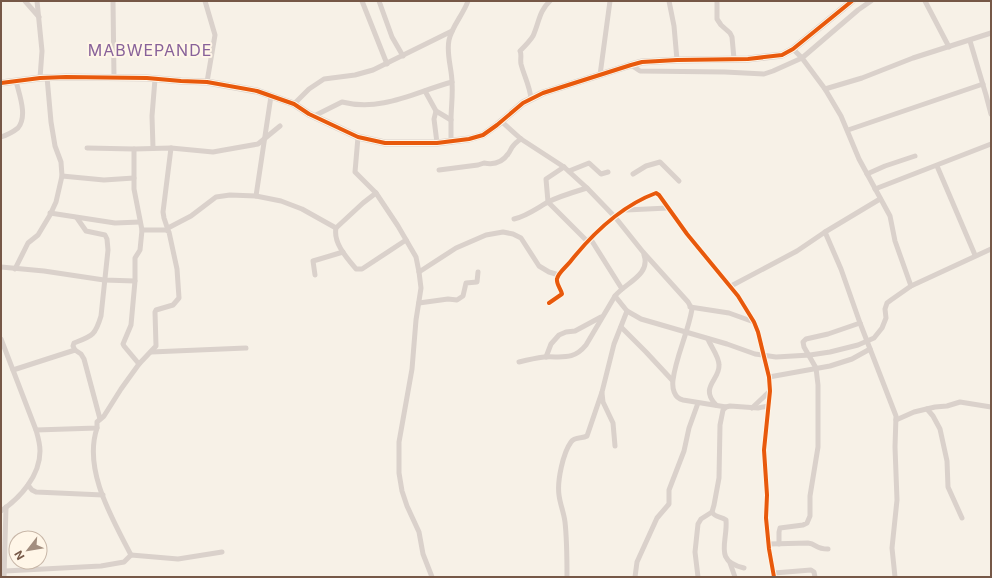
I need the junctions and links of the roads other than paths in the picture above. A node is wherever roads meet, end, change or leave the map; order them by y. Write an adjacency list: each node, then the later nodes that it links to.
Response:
1 (25, 1): 16 (street)
2 (38, 1): 16 (street)
3 (113, 1): 30 (street)
4 (205, 1): 33 (street)
5 (362, 1): 26 (street)
6 (380, 1): 22 (street)
7 (468, 1): 17 (street)
8 (550, 1): 40 (street)
9 (610, 1): 28 (street)
10 (669, 1): 25 (street)
11 (718, 1): 24 (street)
12 (852, 1): 15 (street)
13 (871, 1): 23 (street)
14 (925, 1): 20 (street)
15 (844, 4): 21 (street)
16 (40, 18): 29 (street)
17 (452, 31): 22 (street); 34 (street)
18 (991, 33): 19 (street)
19 (970, 41): 20 (street); 36 (street)
20 (949, 47): 37 (street)
21 (793, 49): 23 (street); 24 (street)
22 (403, 56): 26 (street)
23 (802, 58): 27 (street); 37 (street)
24 (734, 59): 25 (street)
25 (677, 60): 27 (street)
26 (387, 64): 41 (street)
27 (631, 65): 28 (street)
28 (600, 75): 40 (street)
29 (43, 78): 30 (street); 32 (street); 68 (street)
30 (114, 78): 31 (street)
31 (155, 79): 33 (street); 57 (street)
32 (16, 81): 35 (street); 49 (street)
33 (207, 82): 39 (street)
34 (452, 82): 38 (street); 45 (street)
35 (1, 83)
36 (983, 84): 43 (street); 48 (street)
37 (825, 89): 48 (street)
38 (425, 91): 42 (street); 44 (street)
39 (271, 96): 41 (street); 52 (street)
40 (531, 99): 46 (street)
41 (294, 104): 44 (street)
42 (436, 110): 45 (street); 54 (street)
43 (991, 114)
44 (314, 116): 50 (street)
45 (451, 120): 53 (street)
46 (501, 121): 51 (street); 53 (street)
47 (280, 126): 52 (street)
48 (848, 130): 67 (street)
49 (1, 137)
50 (358, 137): 54 (street); 73 (street)
51 (521, 139): 62 (street); 63 (street)
52 (264, 140): 58 (street); 74 (street)
53 (451, 142): 54 (street)
54 (437, 143)
55 (991, 144): 61 (street)
56 (87, 148): 59 (street)
57 (153, 148): 58 (street); 59 (street)
58 (171, 148): 85 (street)
59 (134, 149): 69 (street)
60 (915, 156): 67 (street)
61 (937, 166): 72 (street); 93 (street)
62 (564, 167): 64 (street); 76 (street)
63 (439, 170)
64 (569, 171): 65 (street); 71 (street)
65 (608, 172)
66 (633, 174): 70 (street)
67 (867, 174): 72 (street)
68 (62, 176): 69 (street); 79 (street)
69 (134, 178): 83 (street)
70 (679, 181)
71 (587, 188): 76 (street); 80 (street)
72 (875, 189): 75 (street)
73 (376, 193): 84 (street); 89 (street)
74 (256, 196): 84 (street); 85 (street)
75 (880, 199): 87 (street); 103 (street)
76 (548, 202): 82 (street); 88 (street)
77 (668, 208): 78 (street); 78 (street); 102 (street)
78 (623, 211): 80 (street)
79 (50, 213): 81 (street); 95 (street)
80 (615, 217): 88 (street); 92 (street)
81 (77, 218): 83 (street); 100 (street)
82 (514, 219)
83 (140, 222): 86 (street)
84 (336, 228): 91 (street)
85 (168, 229): 86 (street); 121 (street)
86 (142, 230): 101 (street)
87 (825, 232): 102 (street); 112 (street)
88 (589, 239): 99 (street); 104 (street)
89 (406, 240): 91 (street); 96 (street)
90 (991, 249): 93 (street)
91 (343, 252): 98 (street)
92 (643, 252): 104 (street); 108 (street)
93 (975, 255): 103 (street)
94 (1, 267): 95 (street)
95 (15, 269): 100 (street)
96 (420, 272): 99 (street); 106 (street)
97 (478, 272): 106 (street)
98 (315, 275)
99 (559, 275): 107 (street)
100 (104, 280): 101 (street); 120 (street)
101 (135, 281): 126 (street)
102 (731, 286): 111 (street)
103 (911, 286): 117 (street)
104 (622, 289): 105 (street)
105 (615, 296): 109 (street); 110 (street)
106 (419, 303): 160 (street)
107 (549, 303)
108 (690, 306): 111 (street); 114 (street)
109 (627, 311): 113 (street); 114 (street)
110 (602, 317): 124 (street); 124 (street)
111 (754, 322): 123 (street)
112 (860, 323): 117 (street); 122 (street)
113 (621, 328): 130 (street); 132 (street)
114 (686, 332): 116 (street); 130 (street)
115 (1, 339): 128 (street)
116 (708, 339): 123 (street); 134 (street)
117 (868, 342): 119 (street); 122 (street)
118 (246, 348): 121 (street)
119 (870, 349): 127 (street); 141 (street)
120 (75, 350): 128 (street); 140 (street)
121 (151, 352): 126 (street)
122 (810, 355): 123 (street); 127 (street)
123 (764, 356): 129 (street)
124 (546, 357): 125 (street)
125 (519, 362)
126 (139, 364): 140 (street)
127 (816, 368): 129 (street); 152 (street)
128 (13, 370): 143 (street)
129 (769, 377): 131 (street)
130 (672, 380): 133 (street)
131 (770, 391): 135 (street); 138 (street)
132 (602, 392): 144 (street); 161 (street)
133 (698, 403): 134 (street); 162 (street)
134 (716, 405): 136 (street)
135 (768, 406): 138 (street); 151 (street)
136 (726, 407): 138 (street); 149 (street)
137 (991, 407): 139 (street)
138 (752, 408)
139 (927, 409): 141 (street); 150 (street)
140 (100, 419): 142 (street)
141 (896, 420): 166 (street)
142 (98, 428): 143 (street); 146 (street)
143 (36, 430): 145 (street)
144 (615, 446)
145 (28, 485): 146 (street); 147 (street)
146 (103, 495): 155 (street)
147 (6, 507): 148 (street); 158 (street)
148 (1, 511)
149 (712, 512): 156 (street); 163 (street)
150 (962, 518)
151 (769, 544): 152 (street); 159 (street)
152 (779, 544): 153 (street)
153 (828, 549)
154 (222, 552): 155 (street)
155 (131, 555): 158 (street)
156 (730, 563): 157 (street); 164 (street)
157 (744, 568)
158 (5, 574)
159 (774, 575): 165 (street)
160 (432, 577)
161 (568, 577)
162 (635, 577)
163 (698, 577)
164 (735, 577)
165 (815, 577)
166 (895, 577)

